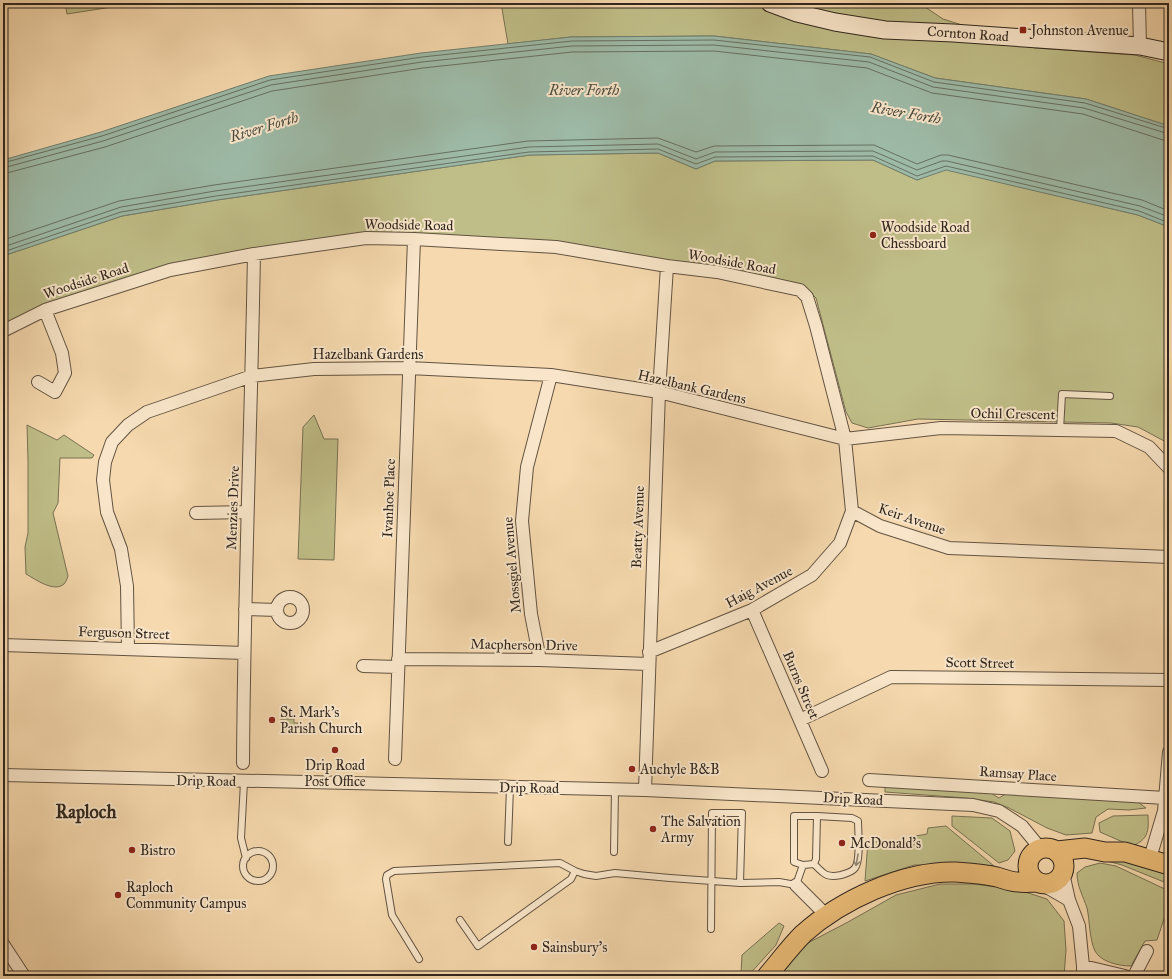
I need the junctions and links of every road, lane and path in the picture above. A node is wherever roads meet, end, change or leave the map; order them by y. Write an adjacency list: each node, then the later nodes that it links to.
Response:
1 (770, 3): 3 (main road, Cornton Road)
2 (1139, 3): 3 (street)
3 (1140, 46): 4 (main road, Cornton Road)
4 (1169, 52)
5 (414, 239): 6 (street, Woodside Road); 7 (street, Woodside Road); 10 (street, Ivanhoe Place)
6 (254, 254): 8 (street, Woodside Road); 12 (street, Menzies Drive)
7 (667, 266): 14 (street, Beatty Avenue); 17 (street, Woodside Road)
8 (45, 310): 9 (street, Woodside Road); 13 (street)
9 (3, 332)
10 (409, 368): 11 (street, Hazelbank Gardens); 12 (street, Hazelbank Gardens); 31 (street, Ivanhoe Place)
11 (551, 375): 14 (street, Hazelbank Gardens); 30 (street, Mossgiel Avenue)
12 (252, 376): 20 (street, Menzies Drive); 27 (street, Hazelbank Gardens)
13 (38, 382)
14 (659, 392): 17 (street, Hazelbank Gardens); 29 (street, Beatty Avenue)
15 (1110, 396): 16 (lane)
16 (1060, 430): 17 (street, Ochil Crescent); 18 (street, Ochil Crescent)
17 (845, 439): 19 (street)
18 (1169, 468)
19 (852, 511): 22 (street, Keir Avenue); 25 (street, Haig Avenue)
20 (247, 512): 21 (street); 23 (street, Menzies Drive)
21 (196, 513)
22 (1169, 558)
23 (246, 609): 24 (street); 28 (street, Menzies Drive)
24 (277, 610)
25 (752, 610): 29 (street, Haig Avenue); 34 (street, Burns Street)
26 (3, 645): 27 (street, Ferguson Street)
27 (128, 648): 28 (street, Ferguson Street)
28 (244, 653): 37 (street, Menzies Drive)
29 (648, 658): 30 (street, Macpherson Drive); 44 (street, Beatty Avenue)
30 (540, 660): 31 (street, Macpherson Drive)
31 (398, 663): 32 (street, Macpherson Drive); 36 (street, Ivanhoe Place)
32 (363, 666)
33 (1169, 680): 34 (street, Scott Street)
34 (800, 720): 38 (street, Burns Street)
35 (1169, 752): 45 (street)
36 (395, 759)
37 (243, 764)
38 (822, 771)
39 (3, 775): 41 (street, Drip Road)
40 (869, 780): 45 (street, Ramsay Place)
41 (244, 782): 42 (street, Drip Road); 52 (lane)
42 (510, 787): 43 (street, Drip Road); 48 (lane)
43 (615, 789): 44 (street, Drip Road); 49 (lane)
44 (645, 790): 51 (street, Drip Road)
45 (1165, 798): 46 (street)
46 (1167, 811): 53 (street)
47 (817, 816): 54 (lane); 54 (lane, one-way to 54); 55 (lane)
48 (508, 842)
49 (614, 852)
50 (1105, 852): 51 (main road); 53 (main road); 58 (main road)
51 (1042, 853): 58 (main road); 59 (main road); 62 (main road)
52 (246, 858): 52 (lane)
53 (1150, 858): 56 (main road)
54 (814, 864): 55 (lane)
55 (803, 865): 63 (lane)
56 (1169, 865)
57 (575, 870): 60 (lane); 66 (lane); 70 (lane)
58 (1064, 872): 62 (main road); 64 (street)
59 (996, 877): 62 (main road); 65 (main road)
60 (711, 881): 61 (lane); 61 (lane); 67 (lane)
61 (740, 883): 63 (lane)
62 (1040, 883): 64 (street)
63 (796, 885): 65 (street)
64 (1070, 900): 71 (street)
65 (826, 916): 73 (main road)
66 (460, 920)
67 (711, 929)
68 (3, 944): 72 (street)
69 (1147, 951): 75 (street)
70 (419, 959)
71 (1083, 971): 74 (street)
72 (24, 976)
73 (767, 976)
74 (1125, 976)
75 (1134, 976)

